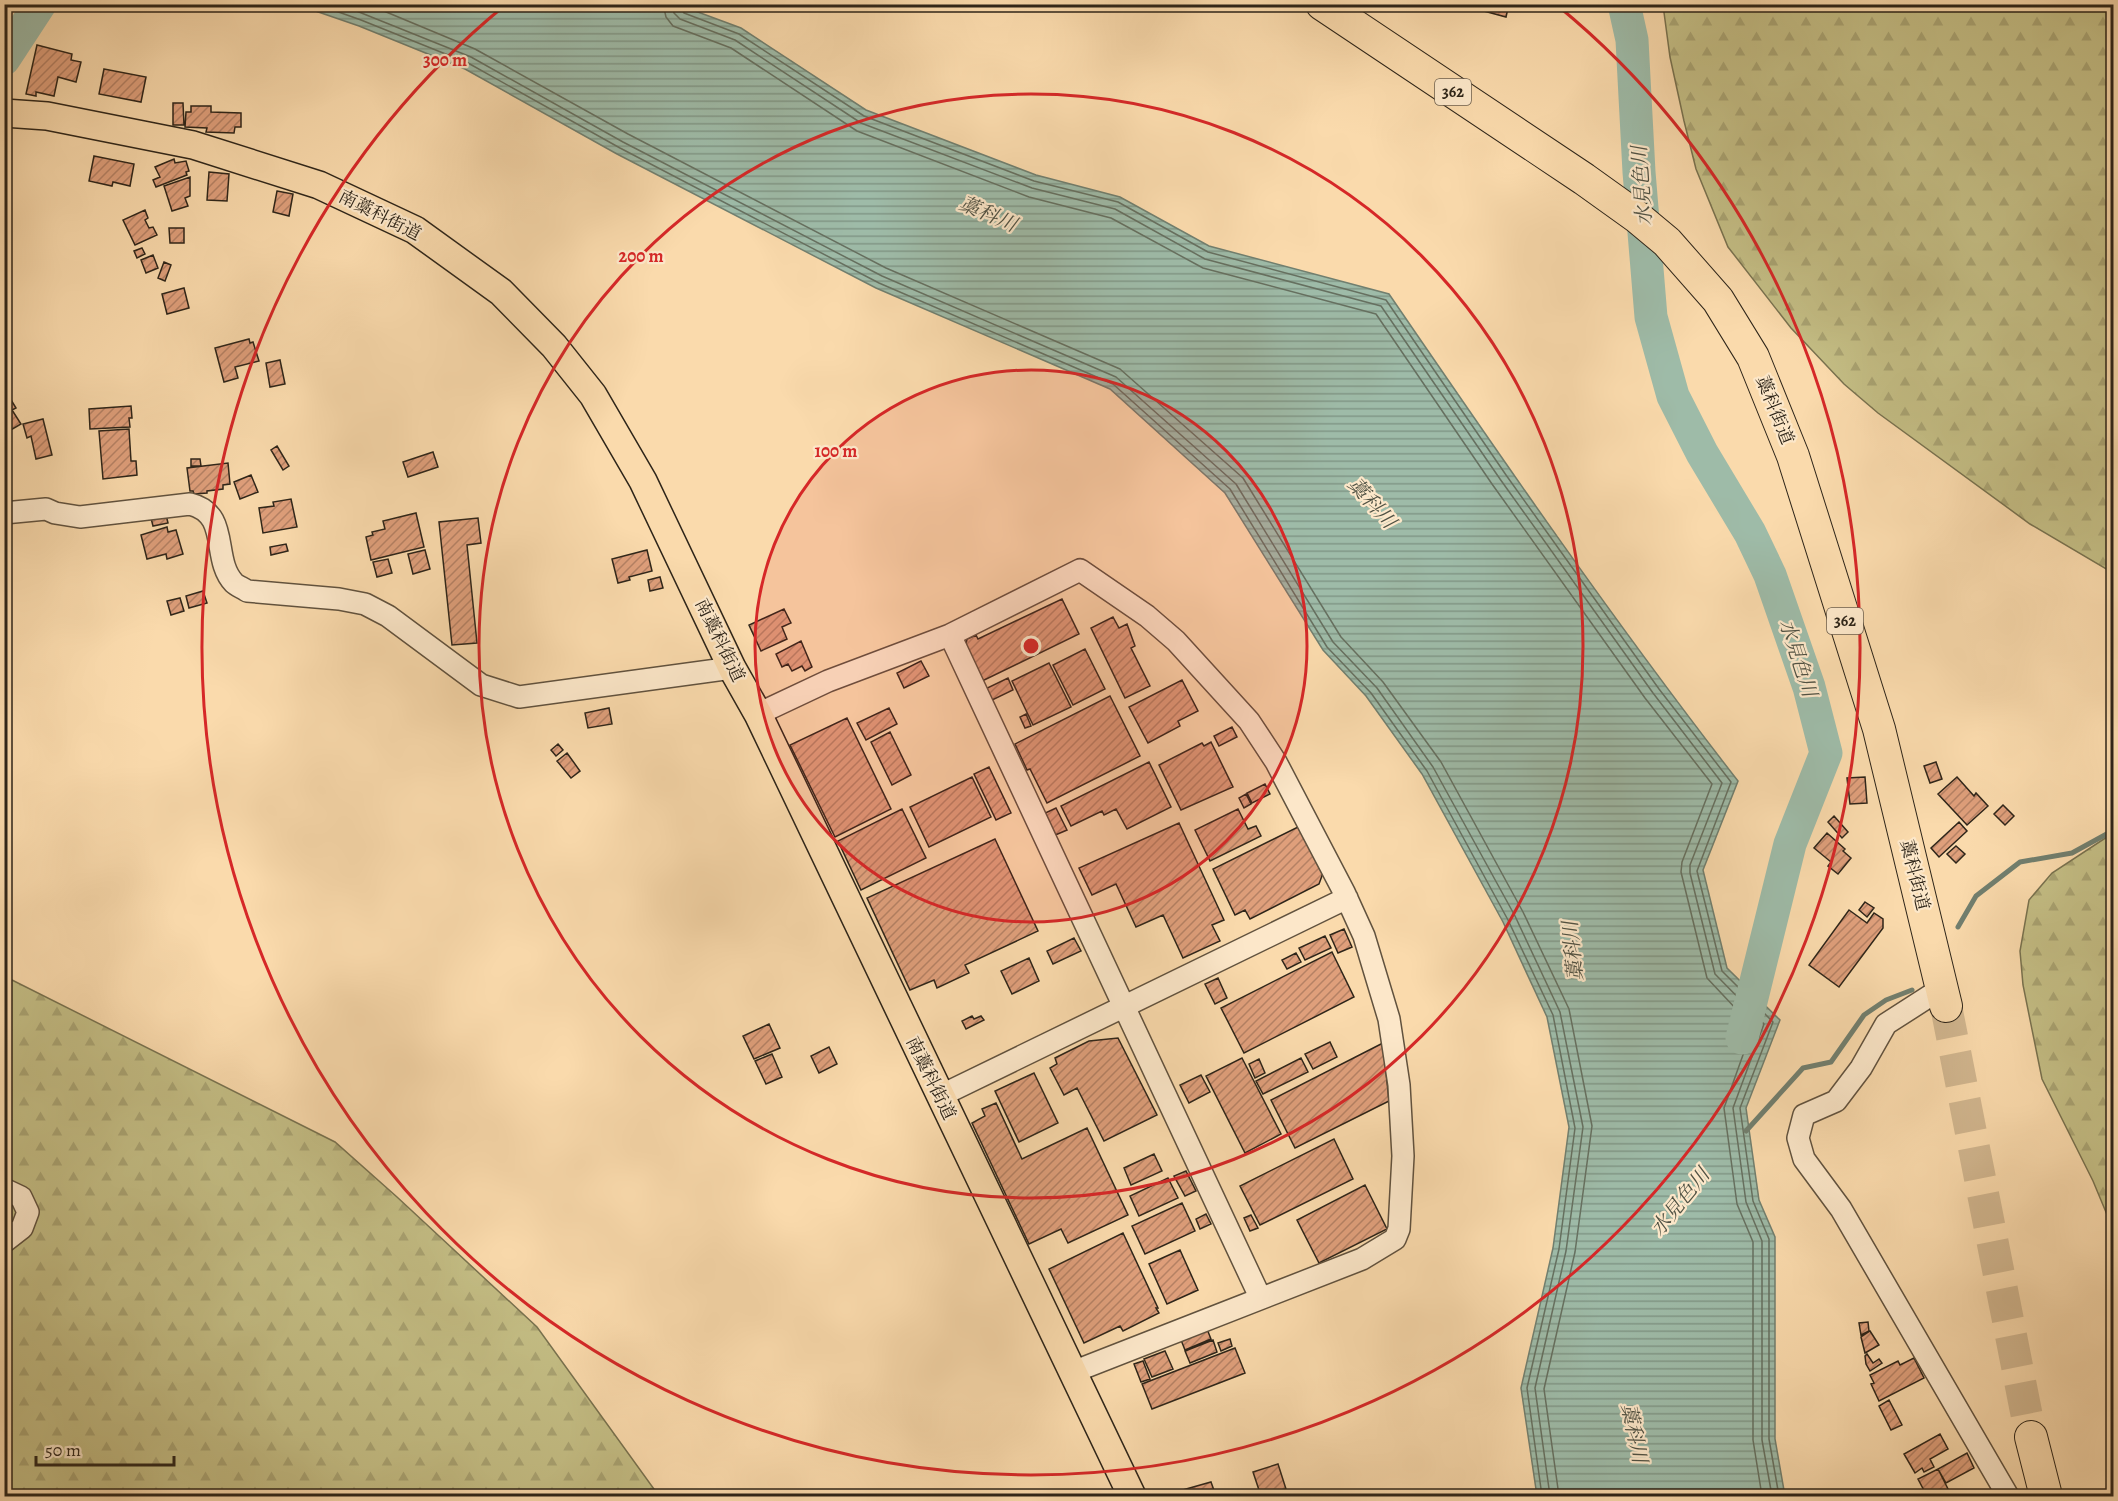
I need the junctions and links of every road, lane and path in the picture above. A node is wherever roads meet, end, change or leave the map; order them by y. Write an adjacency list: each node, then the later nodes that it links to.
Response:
1 (1322, 4): 8 (highway, 藁科街道 / 362)
2 (4, 113): 5 (main road, 南藁科街道)
3 (4, 513): 5 (street)
4 (950, 635): 6 (street); 7 (street); 9 (street)
5 (732, 668): 6 (main road, 南藁科街道)
6 (759, 714): 10 (main road, 南藁科街道)
7 (1347, 898): 9 (street); 13 (street)
8 (1944, 997): 17 (street)
9 (1124, 1007): 10 (street); 13 (street)
10 (940, 1096): 14 (main road, 南藁科街道)
11 (4, 1189): 12 (street)
12 (4, 1242)
13 (1260, 1297): 14 (street)
14 (1073, 1372): 16 (main road, 南藁科街道)
15 (2031, 1437): 18 (highway)
16 (1132, 1497)
17 (2008, 1497)
18 (2046, 1497)

